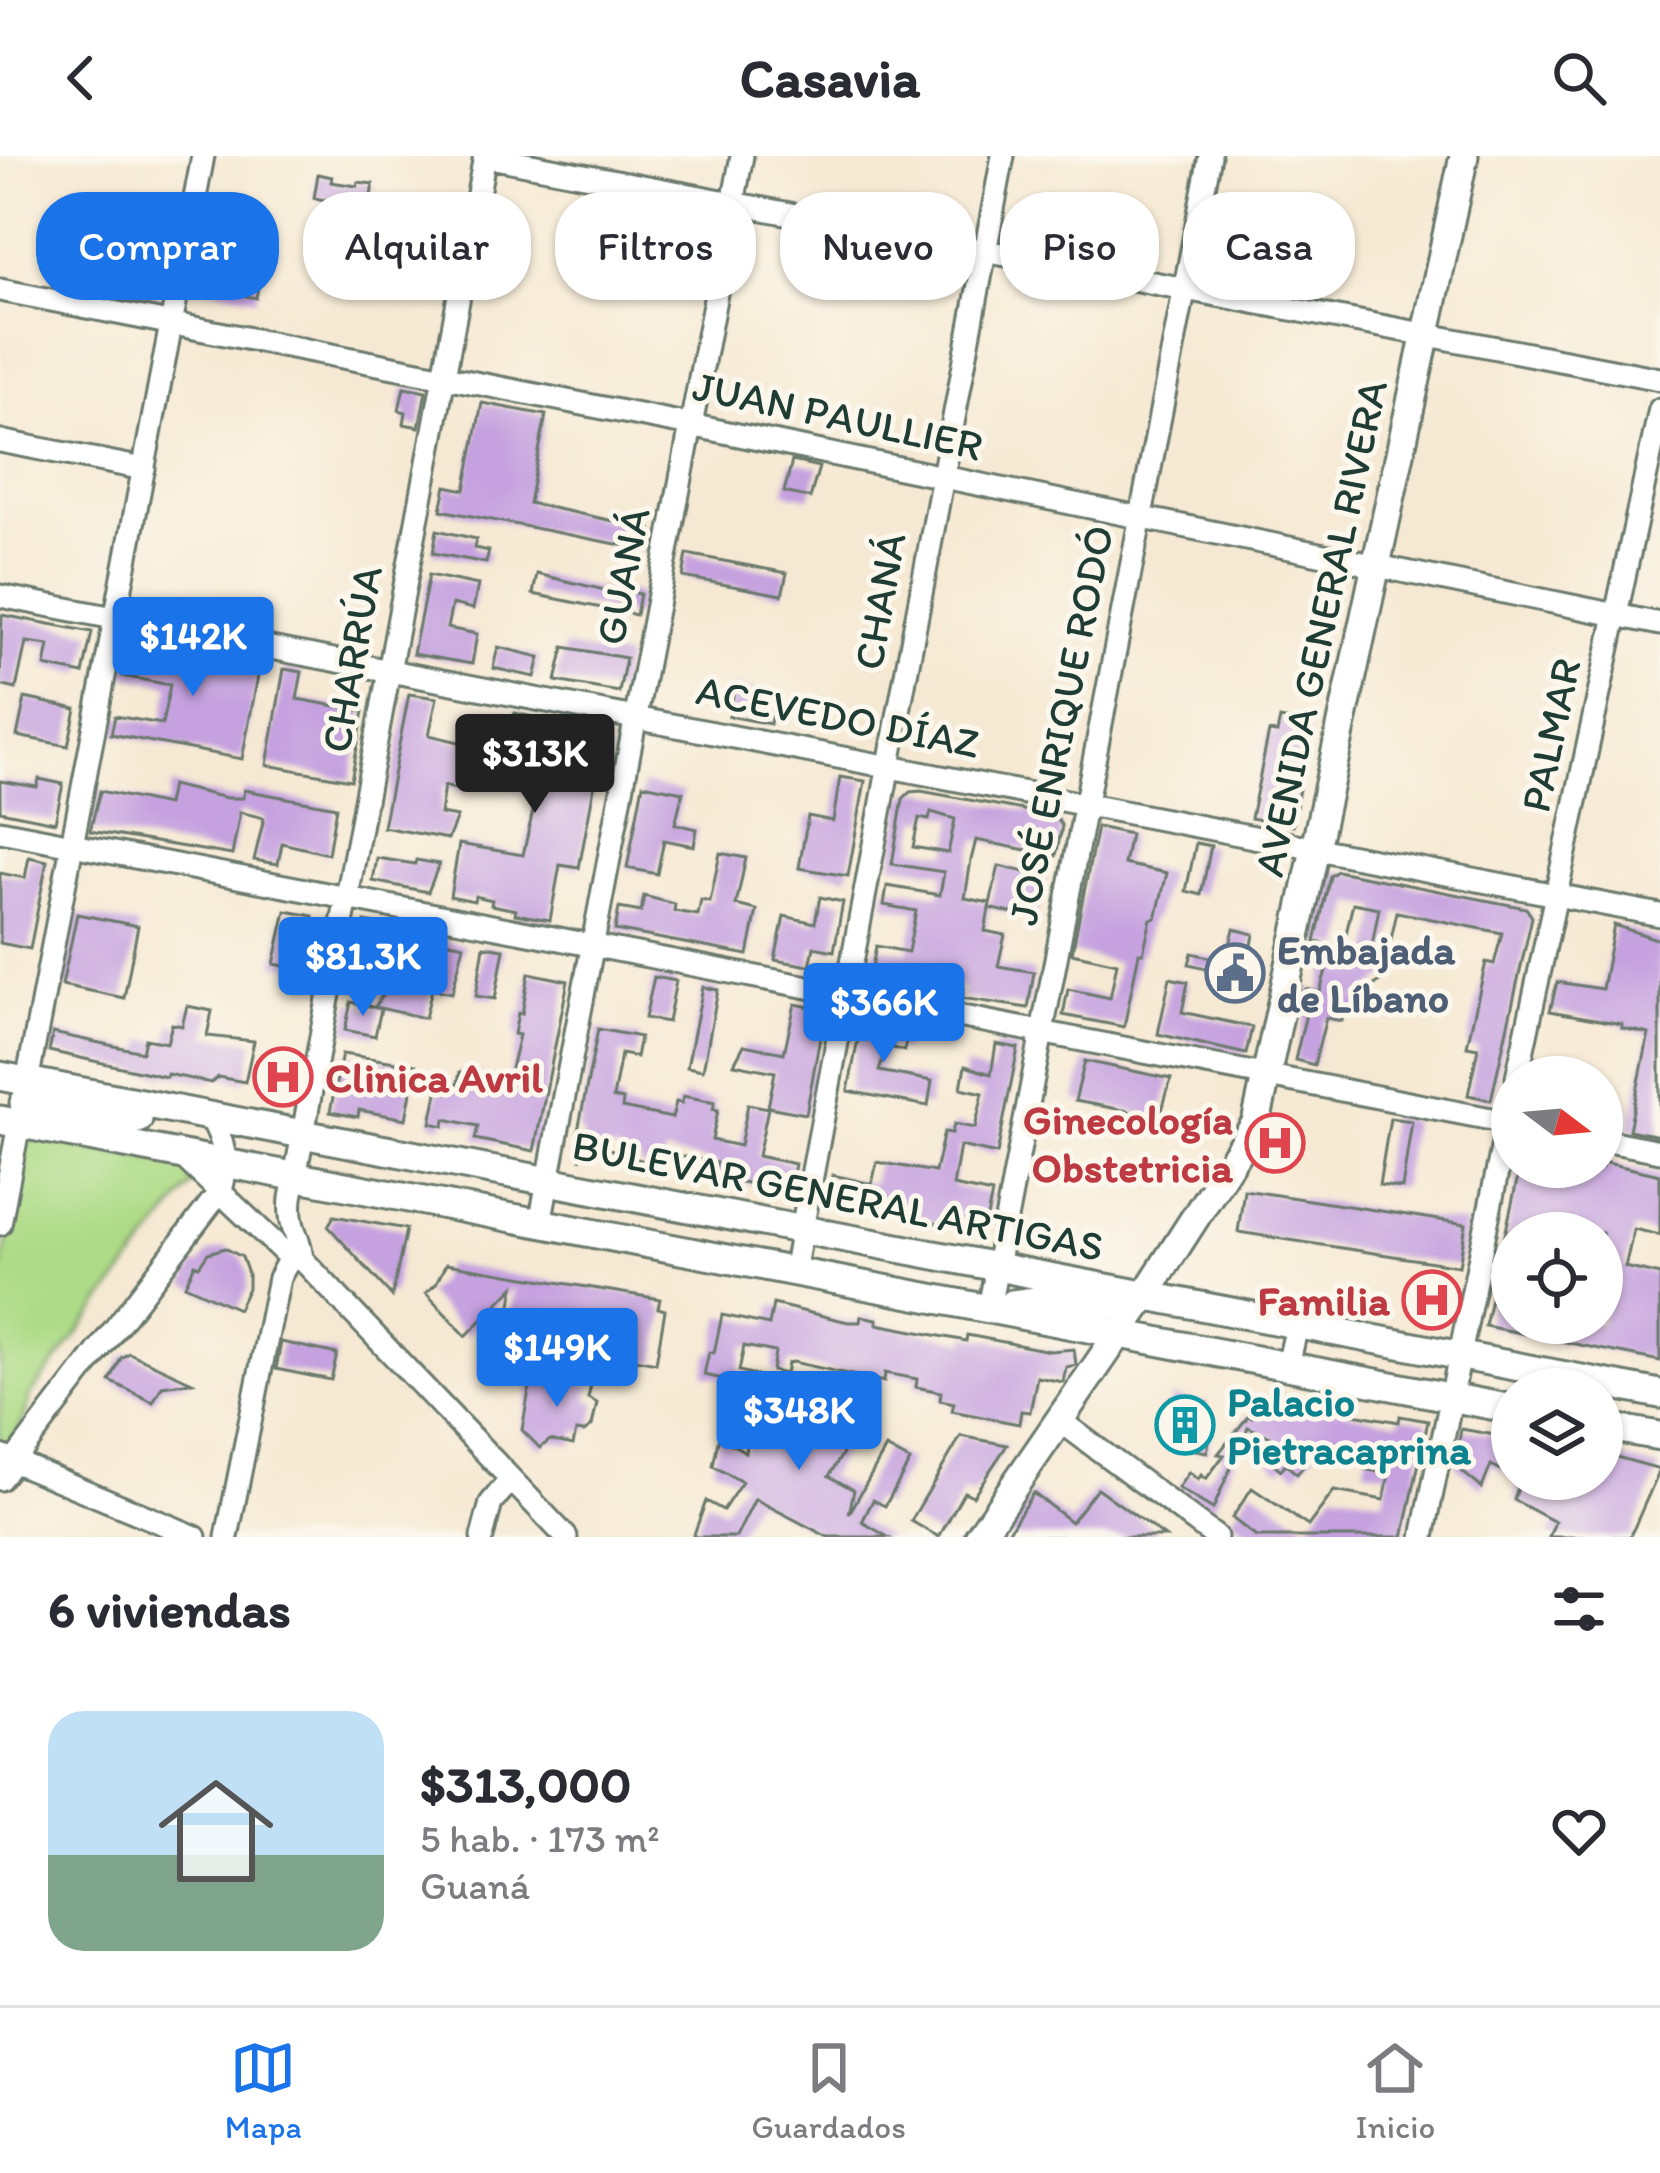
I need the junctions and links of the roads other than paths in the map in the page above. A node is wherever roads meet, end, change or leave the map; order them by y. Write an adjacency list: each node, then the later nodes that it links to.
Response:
1 (203, 156): 16 (street)
2 (485, 156): 7 (street); 18 (street, CHARRÚA)
3 (742, 156): 8 (street, GUANÁ)
4 (1003, 156): 11 (street, CHANÁ)
5 (1210, 156): 9 (street, JOSÉ ENRIQUE RODÓ)
6 (1464, 156): 17 (main road, AVENIDA GENERAL RIVERA)
7 (672, 192)
8 (736, 192)
9 (1203, 192)
10 (756, 208): 11 (street)
11 (985, 252): 12 (street); 24 (street, CHANÁ)
12 (1183, 289): 25 (street, JOSÉ ENRIQUE RODÓ)
13 (0, 290): 16 (street, JUAN PAULLIER)
14 (715, 300): 21 (street, GUANÁ)
15 (1242, 300): 17 (street)
16 (172, 322): 18 (street, JUAN PAULLIER); 23 (street)
17 (1426, 334): 19 (street); 26 (main road, AVENIDA GENERAL RIVERA)
18 (445, 376): 21 (street, JUAN PAULLIER); 31 (street, CHARRÚA)
19 (1660, 379)
20 (1660, 409): 28 (street, PALMAR)
21 (690, 424): 24 (street, JUAN PAULLIER); 32 (street, GUANÁ)
22 (0, 441): 23 (street)
23 (144, 469): 29 (street)
24 (942, 476): 25 (street, JUAN PAULLIER); 33 (street, CHANÁ)
25 (1138, 517): 26 (street, JUAN PAULLIER); 34 (street, JOSÉ ENRIQUE RODÓ)
26 (1376, 566): 28 (street, JUAN PAULLIER); 37 (main road, AVENIDA GENERAL RIVERA)
27 (0, 596): 29 (street, ACEVEDO DÍAZ)
28 (1616, 615): 30 (street, JUAN PAULLIER); 38 (street, PALMAR)
29 (116, 617): 31 (street, ACEVEDO DÍAZ); 36 (street)
30 (1660, 624)
31 (388, 668): 32 (street, ACEVEDO DÍAZ); 39 (street, CHARRÚA)
32 (636, 716): 33 (street, ACEVEDO DÍAZ); 41 (street, GUANÁ)
33 (889, 766): 34 (street, ACEVEDO DÍAZ); 42 (street, CHANÁ)
34 (1084, 802): 37 (street, ACEVEDO DÍAZ); 43 (street, JOSÉ ENRIQUE RODÓ)
35 (0, 831): 36 (street)
36 (73, 844): 39 (street); 46 (street)
37 (1315, 848): 38 (street, ACEVEDO DÍAZ); 45 (main road, AVENIDA GENERAL RIVERA)
38 (1556, 895): 40 (street, ACEVEDO DÍAZ); 44 (street, PALMAR)
39 (347, 897): 41 (street); 49 (street, CHARRÚA)
40 (1660, 915)
41 (594, 945): 42 (street); 54 (street, GUANÁ)
42 (847, 993): 43 (street); 58 (street, CHANÁ)
43 (1042, 1031): 45 (street); 60 (street, JOSÉ ENRIQUE RODÓ)
44 (1522, 1056)
45 (1268, 1076): 47 (street); 62 (main road, AVENIDA GENERAL RIVERA)
46 (14, 1101): 48 (main road, BULEVAR GENERAL ARTIGAS); 52 (main road, BULEVAR GENERAL ARTIGAS); 56 (street)
47 (1491, 1111)
48 (210, 1117): 49 (main road, BULEVAR GENERAL ARTIGAS); 52 (street)
49 (303, 1136): 53 (street, CHARRÚA); 54 (main road, BULEVAR GENERAL ARTIGAS)
50 (1623, 1144): 51 (street)
51 (1660, 1151)
52 (223, 1176): 53 (main road, BULEVAR GENERAL ARTIGAS); 59 (street); 74 (street)
53 (295, 1176): 57 (main road, BULEVAR GENERAL ARTIGAS); 59 (street, CHARRÚA)
54 (548, 1182): 57 (street, GUANÁ); 58 (main road, BULEVAR GENERAL ARTIGAS)
55 (1494, 1188): 66 (street)
56 (0, 1223)
57 (540, 1223): 61 (main road, BULEVAR GENERAL ARTIGAS)
58 (802, 1231): 60 (main road, BULEVAR GENERAL ARTIGAS); 61 (street, CHANÁ)
59 (296, 1258): 75 (street); 77 (street)
60 (997, 1269): 62 (main road, BULEVAR GENERAL ARTIGAS); 63 (street, JOSÉ ENRIQUE RODÓ)
61 (794, 1272): 63 (main road, BULEVAR GENERAL ARTIGAS)
62 (1144, 1297): 63 (main road); 64 (main road, BULEVAR GENERAL ARTIGAS); 65 (main road, AVENIDA GENERAL RIVERA)
63 (989, 1308): 65 (main road, BULEVAR GENERAL ARTIGAS)
64 (1291, 1325): 65 (main road); 66 (main road, BULEVAR GENERAL ARTIGAS); 67 (street)
65 (1117, 1334): 67 (main road, BULEVAR GENERAL ARTIGAS); 71 (main road, AVENIDA GENERAL RIVERA)
66 (1458, 1356): 68 (main road, BULEVAR GENERAL ARTIGAS); 69 (street)
67 (1288, 1365): 69 (main road, BULEVAR GENERAL ARTIGAS)
68 (1660, 1394)
69 (1450, 1397): 70 (main road, BULEVAR GENERAL ARTIGAS); 82 (street)
70 (1491, 1404)
71 (1059, 1420): 80 (main road, AVENIDA GENERAL RIVERA); 81 (street)
72 (1623, 1430): 73 (main road)
73 (1660, 1436)
74 (4, 1466): 76 (street)
75 (512, 1479): 78 (street); 79 (street)
76 (195, 1537)
77 (227, 1537)
78 (482, 1537)
79 (566, 1537)
80 (979, 1537)
81 (1216, 1537)
82 (1424, 1537)

